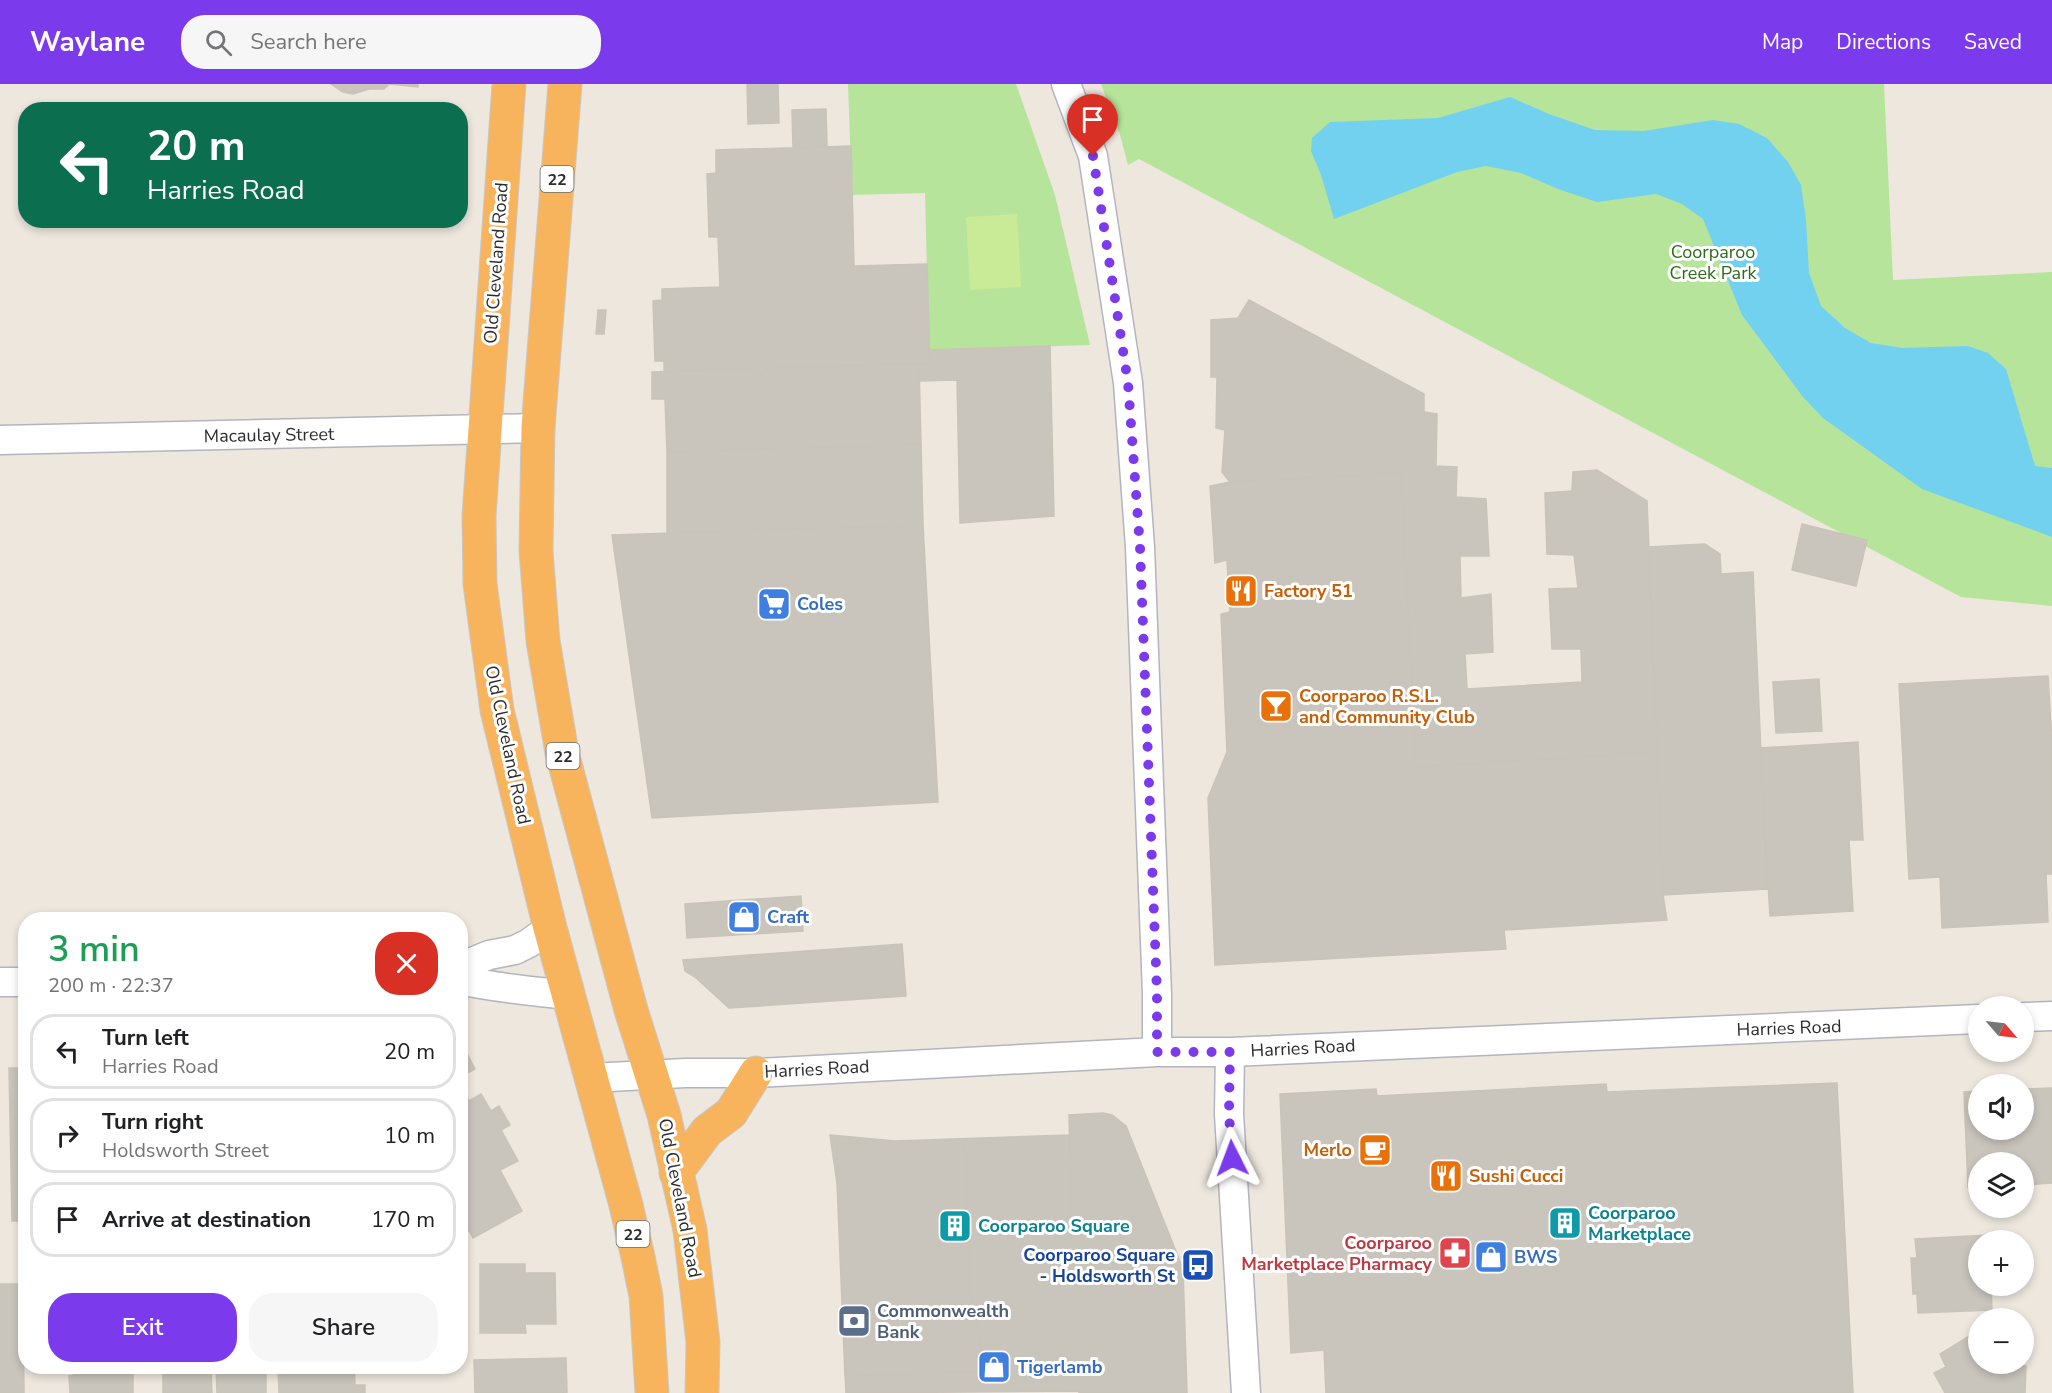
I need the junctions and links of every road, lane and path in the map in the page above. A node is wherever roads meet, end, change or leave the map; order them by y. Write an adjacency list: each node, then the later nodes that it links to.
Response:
1 (509, 84): 5 (highway, Old Cleveland Road / 22)
2 (565, 84): 4 (highway, Old Cleveland Road / 22)
3 (1066, 84): 16 (street)
4 (538, 428): 5 (street, Macaulay Street); 19 (highway, Old Cleveland Road / 22)
5 (485, 430): 6 (street, Macaulay Street); 7 (highway, Old Cleveland Road / 22)
6 (0, 440)
7 (550, 928): 8 (street); 12 (highway, Old Cleveland Road / 22)
8 (468, 964)
9 (0, 982): 10 (street)
10 (18, 982)
11 (468, 982): 12 (street)
12 (569, 995): 20 (highway, Old Cleveland Road / 22)
13 (2052, 1016): 14 (street)
14 (2034, 1017)
15 (1968, 1019): 17 (street, Harries Road)
16 (1157, 1052): 17 (street, Harries Road); 18 (street, Harries Road)
17 (1230, 1052): 24 (street)
18 (756, 1073): 19 (street, Harries Road); 21 (highway)
19 (652, 1074): 20 (street, Harries Road); 21 (highway, Old Cleveland Road / 22)
20 (591, 1078): 22 (highway, Old Cleveland Road / 22)
21 (676, 1173): 23 (highway, Old Cleveland Road / 22)
22 (652, 1393)
23 (702, 1393)
24 (1246, 1393)

